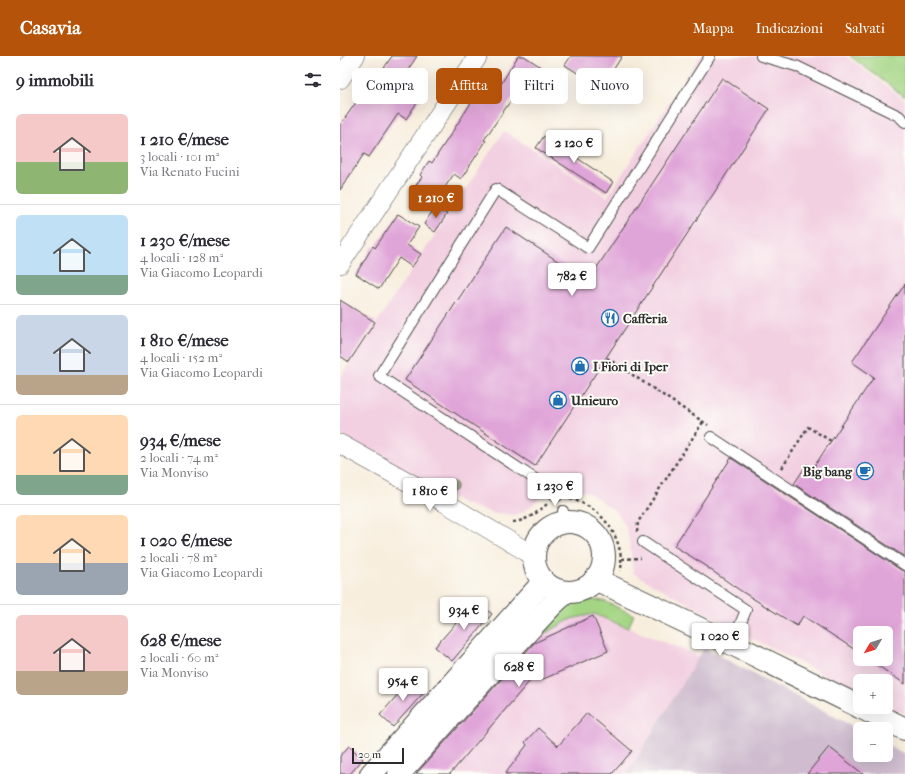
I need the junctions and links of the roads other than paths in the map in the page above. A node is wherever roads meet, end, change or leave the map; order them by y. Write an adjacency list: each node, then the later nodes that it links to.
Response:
1 (355, 56): 5 (street)
2 (478, 56): 7 (street)
3 (710, 56): 10 (lane)
4 (761, 56): 6 (lane)
5 (340, 79)
6 (905, 122)
7 (340, 264)
8 (711, 436): 13 (lane)
9 (340, 444): 12 (street)
10 (556, 499)
11 (640, 542): 17 (lane)
12 (534, 559): 14 (street); 15 (street)
13 (905, 565)
14 (542, 580): 16 (street); 21 (street)
15 (605, 584): 16 (street); 17 (street)
16 (566, 592): 21 (street)
17 (732, 644): 18 (street)
18 (853, 704)
19 (874, 714): 20 (street)
20 (905, 729)
21 (408, 748): 22 (street); 23 (street)
22 (371, 774)
23 (399, 774)

